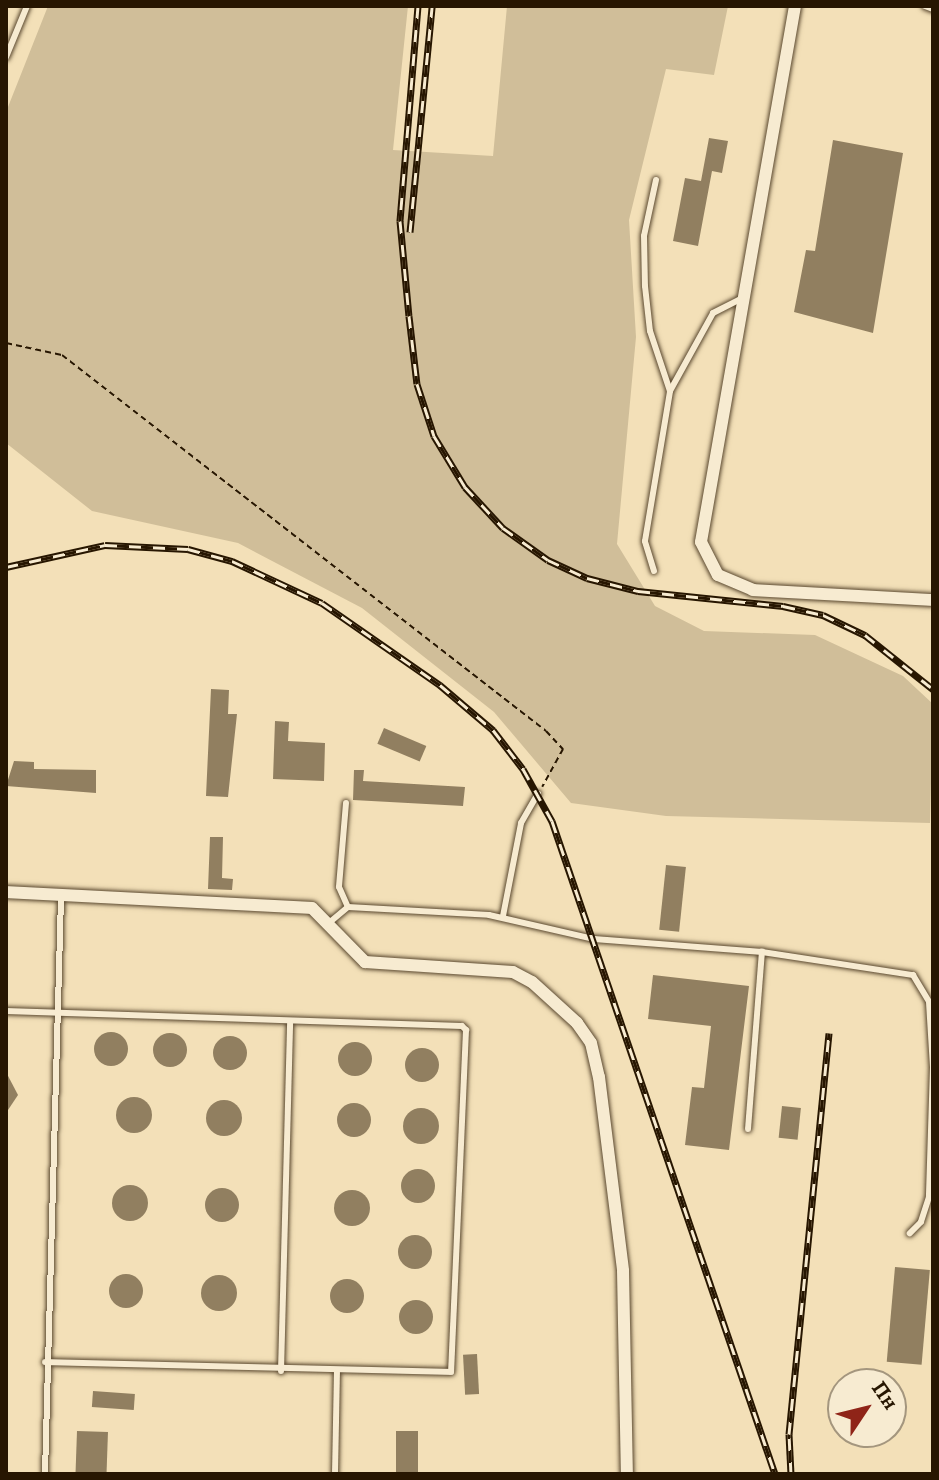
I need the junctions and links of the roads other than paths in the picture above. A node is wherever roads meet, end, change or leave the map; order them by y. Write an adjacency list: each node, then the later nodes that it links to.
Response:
1 (27, 6): 5 (lane)
2 (795, 6): 7 (street)
3 (925, 6): 4 (lane)
4 (933, 9)
5 (6, 57)
6 (656, 180): 8 (lane)
7 (743, 298): 8 (lane); 10 (street)
8 (670, 391): 9 (lane)
9 (654, 571)
10 (933, 600)
11 (538, 794): 16 (lane)
12 (346, 803): 15 (lane)
13 (6, 892): 14 (street)
14 (62, 893): 17 (street); 20 (lane)
15 (348, 907): 16 (lane); 17 (lane)
16 (503, 916): 18 (lane)
17 (330, 922): 29 (street)
18 (762, 952): 22 (lane); 23 (lane)
19 (6, 1011): 20 (lane)
20 (55, 1013): 21 (lane); 24 (lane)
21 (290, 1023): 25 (lane); 26 (lane)
22 (748, 1129)
23 (910, 1233)
24 (45, 1362): 25 (lane); 27 (lane)
25 (281, 1371): 26 (lane)
26 (337, 1372): 28 (lane)
27 (45, 1474)
28 (335, 1474)
29 (627, 1474)

